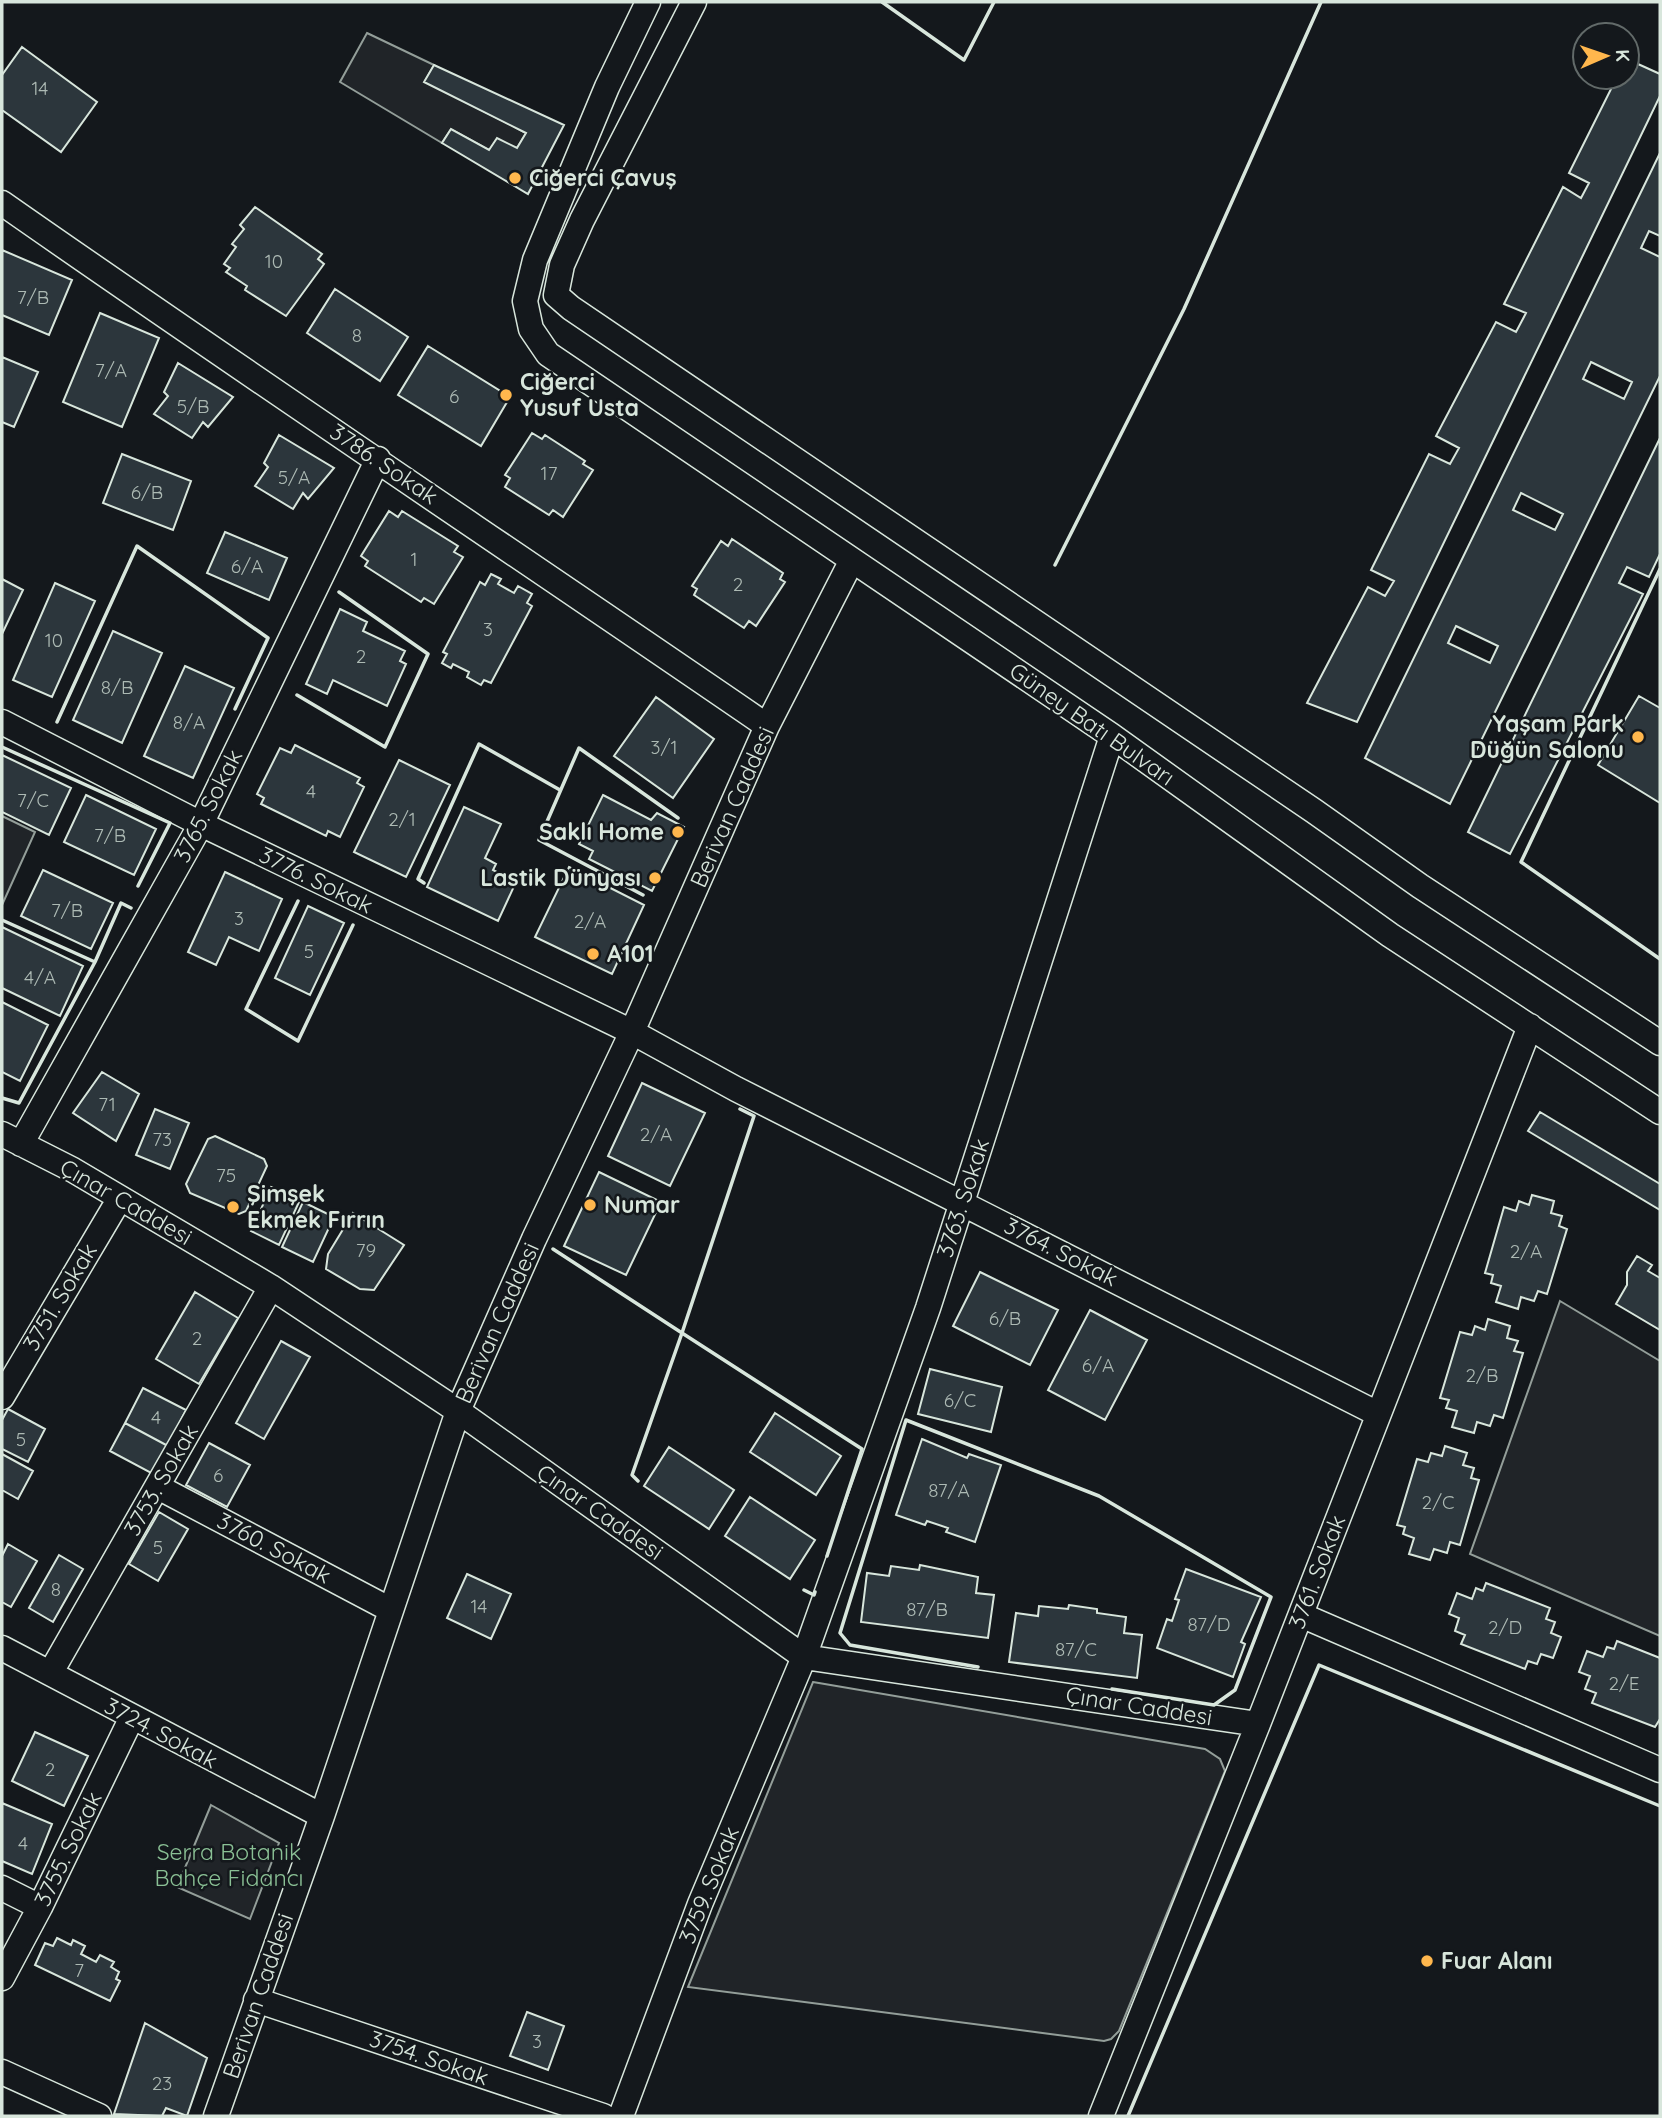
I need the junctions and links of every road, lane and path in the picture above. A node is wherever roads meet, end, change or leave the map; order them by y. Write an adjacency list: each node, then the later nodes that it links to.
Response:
1 (648, 2): 5 (street, Güney Batı Bulvarı)
2 (694, 2): 12 (street)
3 (2, 203): 4 (street, 3786. Sokak)
4 (378, 459): 7 (street, 3786. Sokak); 9 (street, 3765. Sokak)
5 (852, 560): 7 (street, Berivan Caddesi); 8 (street, Güney Batı Bulvarı)
6 (2, 722): 9 (street, 3776. Sokak)
7 (767, 726): 11 (street, Berivan Caddesi)
8 (1112, 736): 10 (street, Güney Batı Bulvarı); 16 (street, 3763. Sokak)
9 (201, 824): 11 (street, 3776. Sokak); 14 (street, 3765. Sokak)
10 (1530, 1026): 13 (street, Güney Batı Bulvarı); 21 (street, 3761. Sokak)
11 (632, 1032): 16 (street, 3764. Sokak); 20 (street, Berivan Caddesi)
12 (1660, 1043)
13 (1660, 1112)
14 (12, 1139): 15 (street, Çınar Caddesi)
15 (120, 1198): 17 (street, Çınar Caddesi); 18 (street, 3751. Sokak)
16 (962, 1202): 21 (street, 3764. Sokak); 26 (street, 3763. Sokak)
17 (271, 1287): 20 (street, Çınar Caddesi); 22 (street, 3753. Sokak)
18 (11, 1359): 19 (street, 3751. Sokak)
19 (2, 1397)
20 (458, 1411): 23 (street, Berivan Caddesi); 26 (street, Çınar Caddesi)
21 (1378, 1414): 24 (street, 3761. Sokak)
22 (158, 1487): 23 (street, 3760. Sokak); 27 (street, 3753. Sokak)
23 (389, 1609): 31 (street, Berivan Caddesi)
24 (1301, 1615): 29 (street, 3761. Sokak); 30 (street)
25 (2, 1648): 27 (street, 3724. Sokak)
26 (804, 1657): 29 (street, Çınar Caddesi); 40 (street, 3759. Sokak)
27 (51, 1672): 28 (street, 3724. Sokak)
28 (131, 1719): 31 (street, 3724. Sokak); 33 (street, 3755. Sokak)
29 (1258, 1724): 41 (street, 3761. Sokak)
30 (1660, 1770)
31 (322, 1816): 35 (street, Berivan Caddesi)
32 (2, 1888): 33 (street)
33 (40, 1907): 34 (street, 3755. Sokak)
34 (2, 1978)
35 (256, 2000): 38 (street, Berivan Caddesi); 39 (street, 3754. Sokak)
36 (2, 2072): 37 (street)
37 (99, 2116)
38 (216, 2116)
39 (603, 2116)
40 (621, 2116)
41 (1101, 2116)

